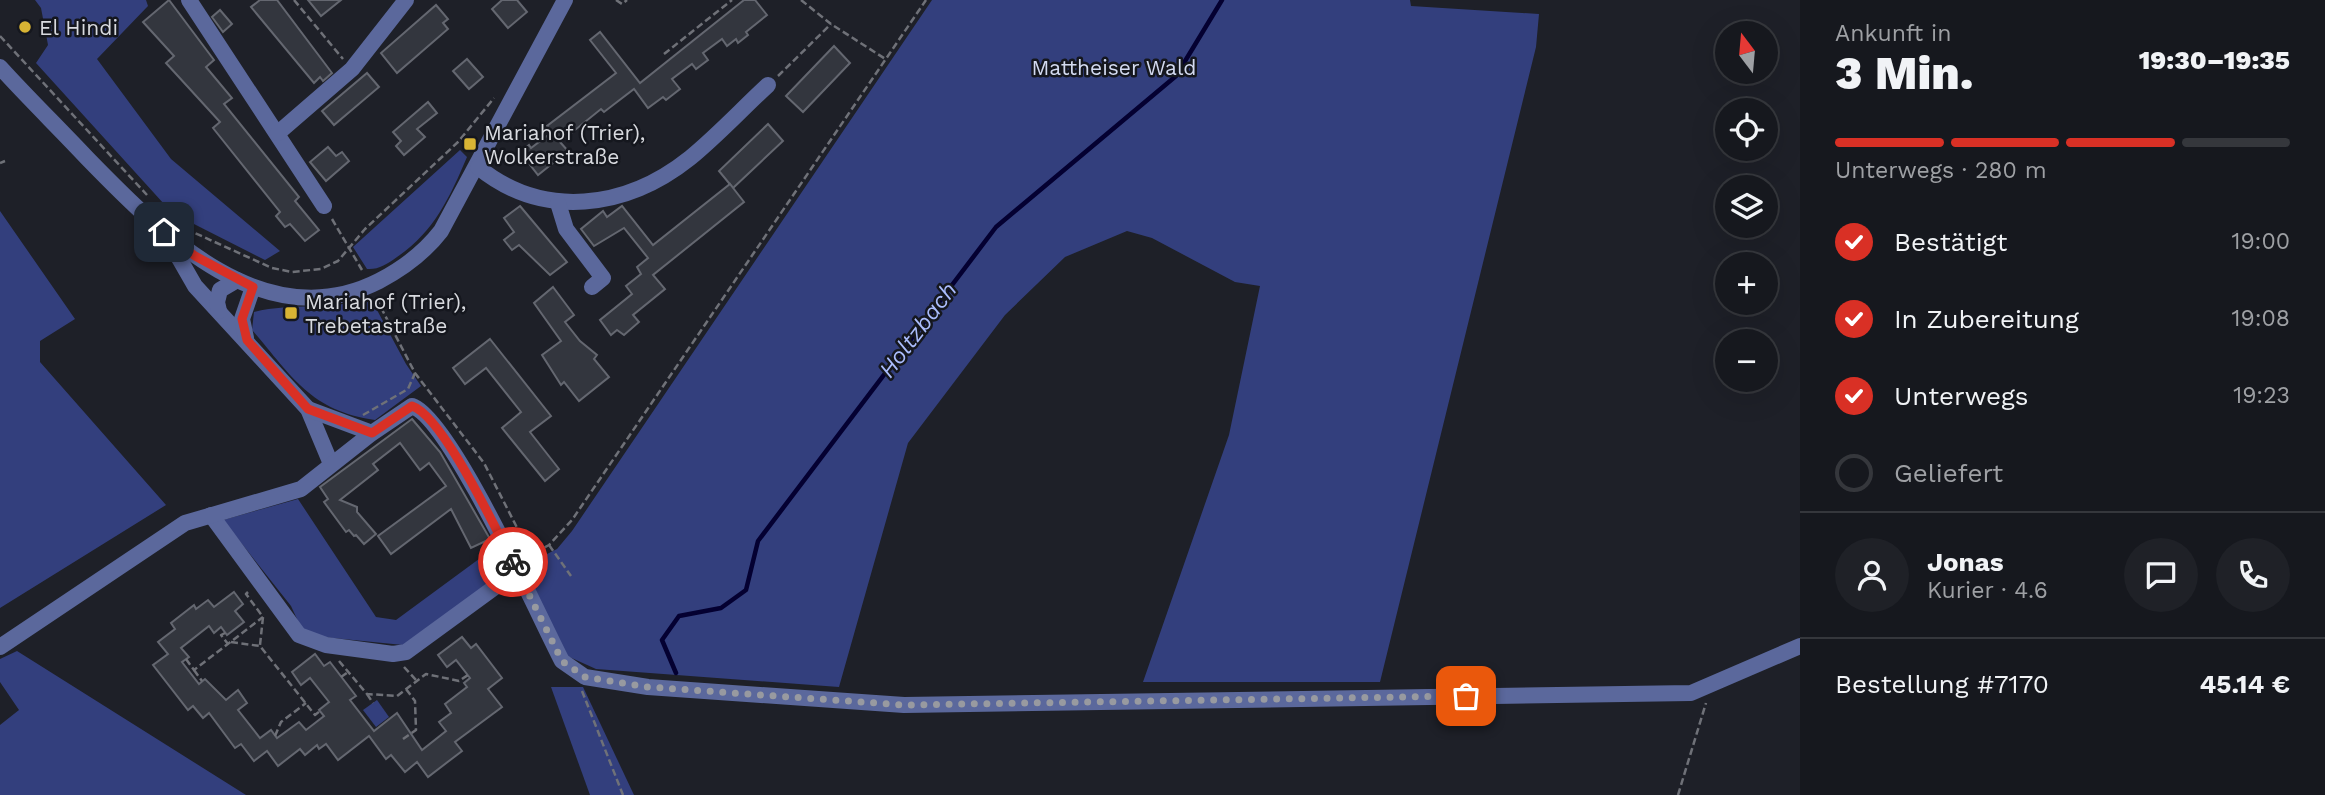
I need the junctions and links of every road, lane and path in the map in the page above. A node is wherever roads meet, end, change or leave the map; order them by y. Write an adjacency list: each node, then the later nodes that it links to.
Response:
1 (189, 0): 18 (street)
2 (294, 0): 15 (path)
3 (406, 0): 15 (street)
4 (564, 0): 21 (street)
5 (616, 0): 6 (path)
6 (627, 0)
7 (732, 0): 12 (path)
8 (802, 0): 10 (path)
9 (925, 1): 13 (path)
10 (831, 24): 13 (path); 16 (path)
11 (0, 36): 22 (path)
12 (664, 54)
13 (887, 60): 40 (path)
14 (0, 67): 26 (street)
15 (352, 69): 18 (street)
16 (768, 85): 23 (street)
17 (499, 92): 27 (path)
18 (278, 133): 24 (street)
19 (5, 162): 20 (path)
20 (0, 163)
21 (478, 167): 23 (street); 29 (street)
22 (152, 201)
23 (558, 204): 31 (street)
24 (324, 206): 27 (path)
25 (179, 224): 27 (path)
26 (164, 232): 28 (street); 32 (street)
27 (350, 246): 29 (path)
28 (237, 280): 30 (street); 32 (street)
29 (370, 285): 30 (street); 34 (path)
30 (253, 287): 33 (street)
31 (592, 287)
32 (219, 312): 33 (street)
33 (247, 340): 35 (street)
34 (415, 373): 36 (path); 40 (path)
35 (308, 409): 36 (street); 38 (street)
36 (355, 427): 37 (street)
37 (372, 433): 38 (street); 41 (street)
38 (331, 464): 39 (street)
39 (211, 515): 41 (street); 49 (street)
40 (549, 545): 42 (path)
41 (517, 571): 57 (street)
42 (571, 576)
43 (249, 598): 44 (path)
44 (263, 617): 46 (path); 47 (path)
45 (225, 633): 46 (path)
46 (229, 643): 47 (path); 53 (path)
47 (260, 646): 63 (path)
48 (1800, 646): 60 (street)
49 (0, 647)
50 (186, 660): 53 (path)
51 (339, 660): 54 (path)
52 (404, 666): 59 (path)
53 (194, 670): 58 (path)
54 (348, 672): 56 (path); 62 (path)
55 (468, 675): 59 (path)
56 (341, 677)
57 (585, 677): 60 (street); 68 (path)
58 (202, 681)
59 (416, 681): 61 (path)
60 (1712, 687): 69 (path)
61 (406, 689): 62 (path); 67 (path)
62 (367, 694): 64 (path)
63 (306, 703): 65 (path); 66 (path)
64 (373, 703)
65 (320, 711)
66 (275, 736)
67 (403, 739)
68 (623, 795)
69 (1678, 795)

